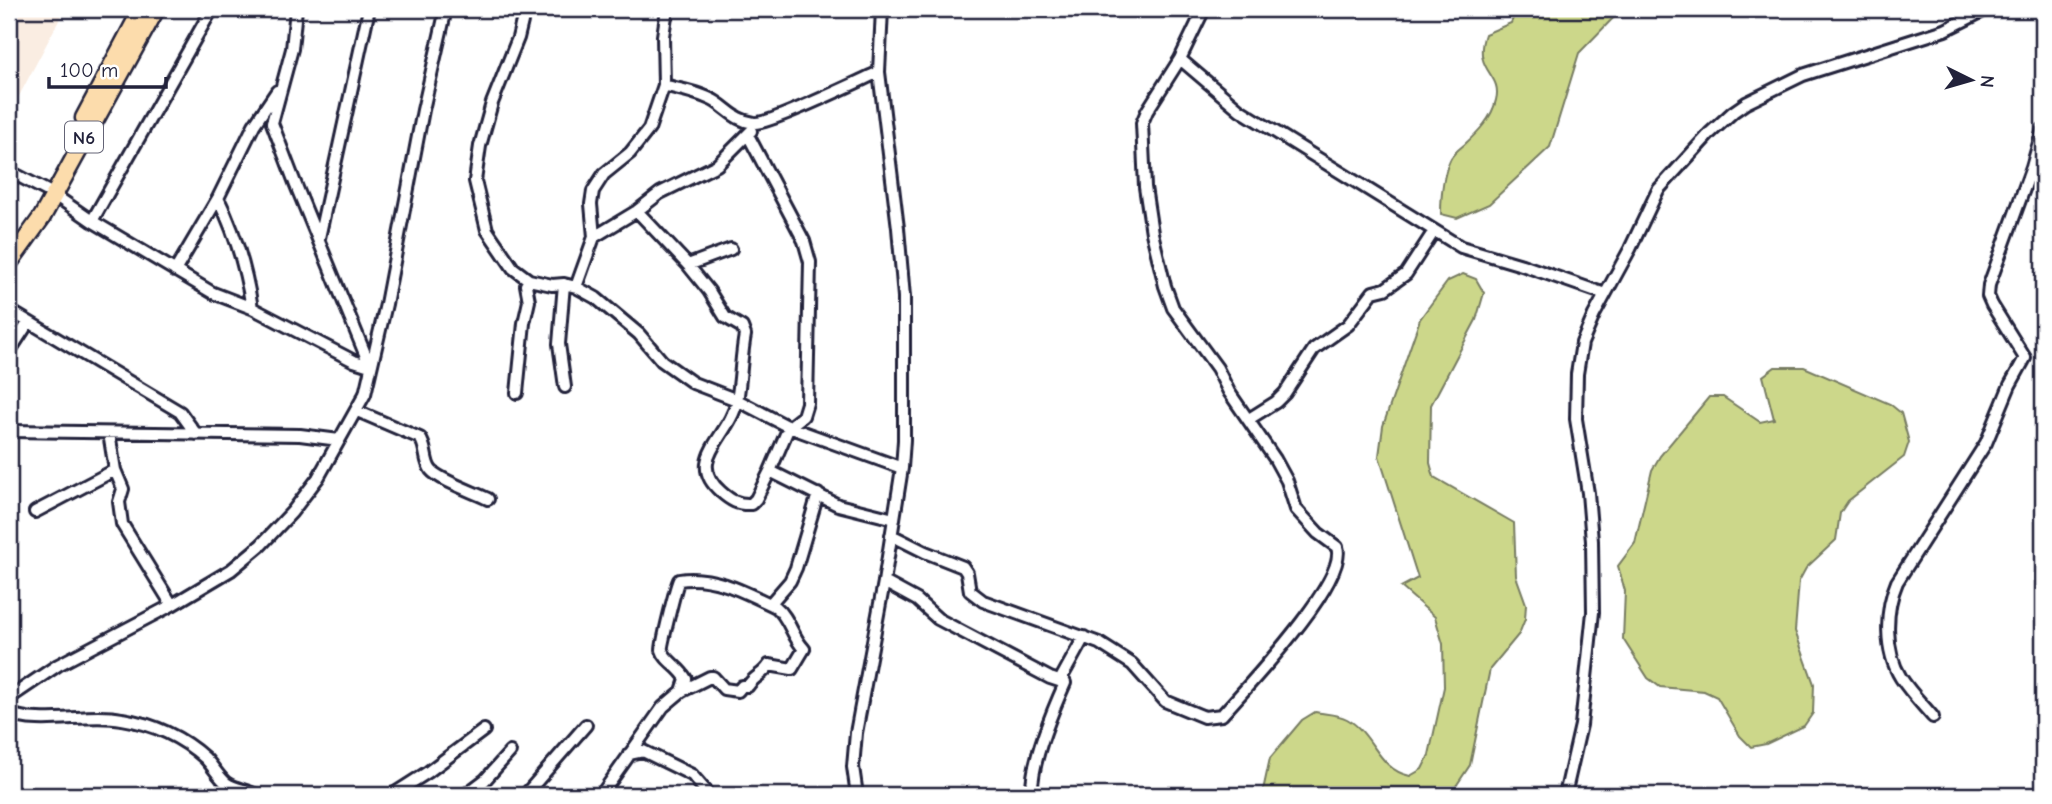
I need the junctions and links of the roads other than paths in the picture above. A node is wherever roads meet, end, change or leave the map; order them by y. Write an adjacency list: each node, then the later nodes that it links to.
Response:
1 (156, 9): 11 (highway, N6)
2 (212, 9): 23 (street)
3 (296, 9): 14 (street)
4 (369, 9): 26 (street)
5 (446, 9): 40 (street)
6 (525, 9): 32 (street)
7 (667, 9): 15 (street)
8 (882, 9): 13 (street)
9 (1204, 9): 12 (street)
10 (1987, 9): 35 (street)
11 (142, 17): 20 (highway, N6)
12 (1180, 59): 24 (street); 45 (street)
13 (879, 72): 16 (street); 51 (street)
14 (281, 85): 21 (street); 26 (street)
15 (664, 85): 16 (street); 25 (street)
16 (757, 124): 18 (street)
17 (2043, 129): 67 (street)
18 (748, 135): 22 (street); 46 (street)
19 (9, 171): 20 (street)
20 (48, 192): 23 (street); 27 (highway, N6); 29 (highway, N6)
21 (218, 198): 31 (street); 36 (street)
22 (637, 211): 25 (street); 30 (street)
23 (92, 221): 31 (street)
24 (1434, 230): 35 (street); 45 (street)
25 (594, 237): 34 (street)
26 (319, 238): 40 (street)
27 (9, 245)
28 (732, 249): 30 (street)
29 (9, 263)
30 (688, 265): 43 (street)
31 (175, 271): 36 (street)
32 (529, 280): 33 (street); 42 (street)
33 (564, 284): 34 (street); 41 (street)
34 (576, 287): 43 (street)
35 (1605, 294): 80 (street)
36 (252, 307): 40 (street)
37 (9, 310): 38 (street)
38 (28, 323): 39 (street); 49 (street)
39 (9, 352)
40 (370, 366): 44 (street)
41 (565, 387)
42 (517, 393)
43 (737, 400): 46 (street); 53 (street)
44 (357, 411): 50 (street); 55 (street)
45 (1249, 419): 62 (street)
46 (789, 427): 51 (street); 53 (street)
47 (9, 431): 48 (street)
48 (109, 433): 49 (street); 52 (street)
49 (196, 434): 50 (street)
50 (339, 440): 61 (street)
51 (902, 468): 57 (street)
52 (115, 470): 56 (street); 61 (street)
53 (769, 471): 54 (street)
54 (818, 494): 57 (street); 60 (street)
55 (488, 499)
56 (35, 512)
57 (894, 519): 58 (street)
58 (891, 535): 59 (street); 62 (street)
59 (884, 582): 63 (street); 78 (street)
60 (770, 604): 64 (street); 64 (street)
61 (172, 605): 65 (street)
62 (1084, 637): 63 (street)
63 (1065, 683): 79 (street)
64 (682, 691): 71 (street)
65 (9, 698)
66 (9, 713): 72 (street)
67 (1933, 717)
68 (586, 725): 75 (street)
69 (484, 730): 73 (street)
70 (510, 752): 74 (street)
71 (629, 754): 76 (street); 77 (street)
72 (256, 795)
73 (392, 795)
74 (465, 795)
75 (525, 795)
76 (601, 795)
77 (702, 795)
78 (856, 795)
79 (1032, 795)
80 (1565, 795)

